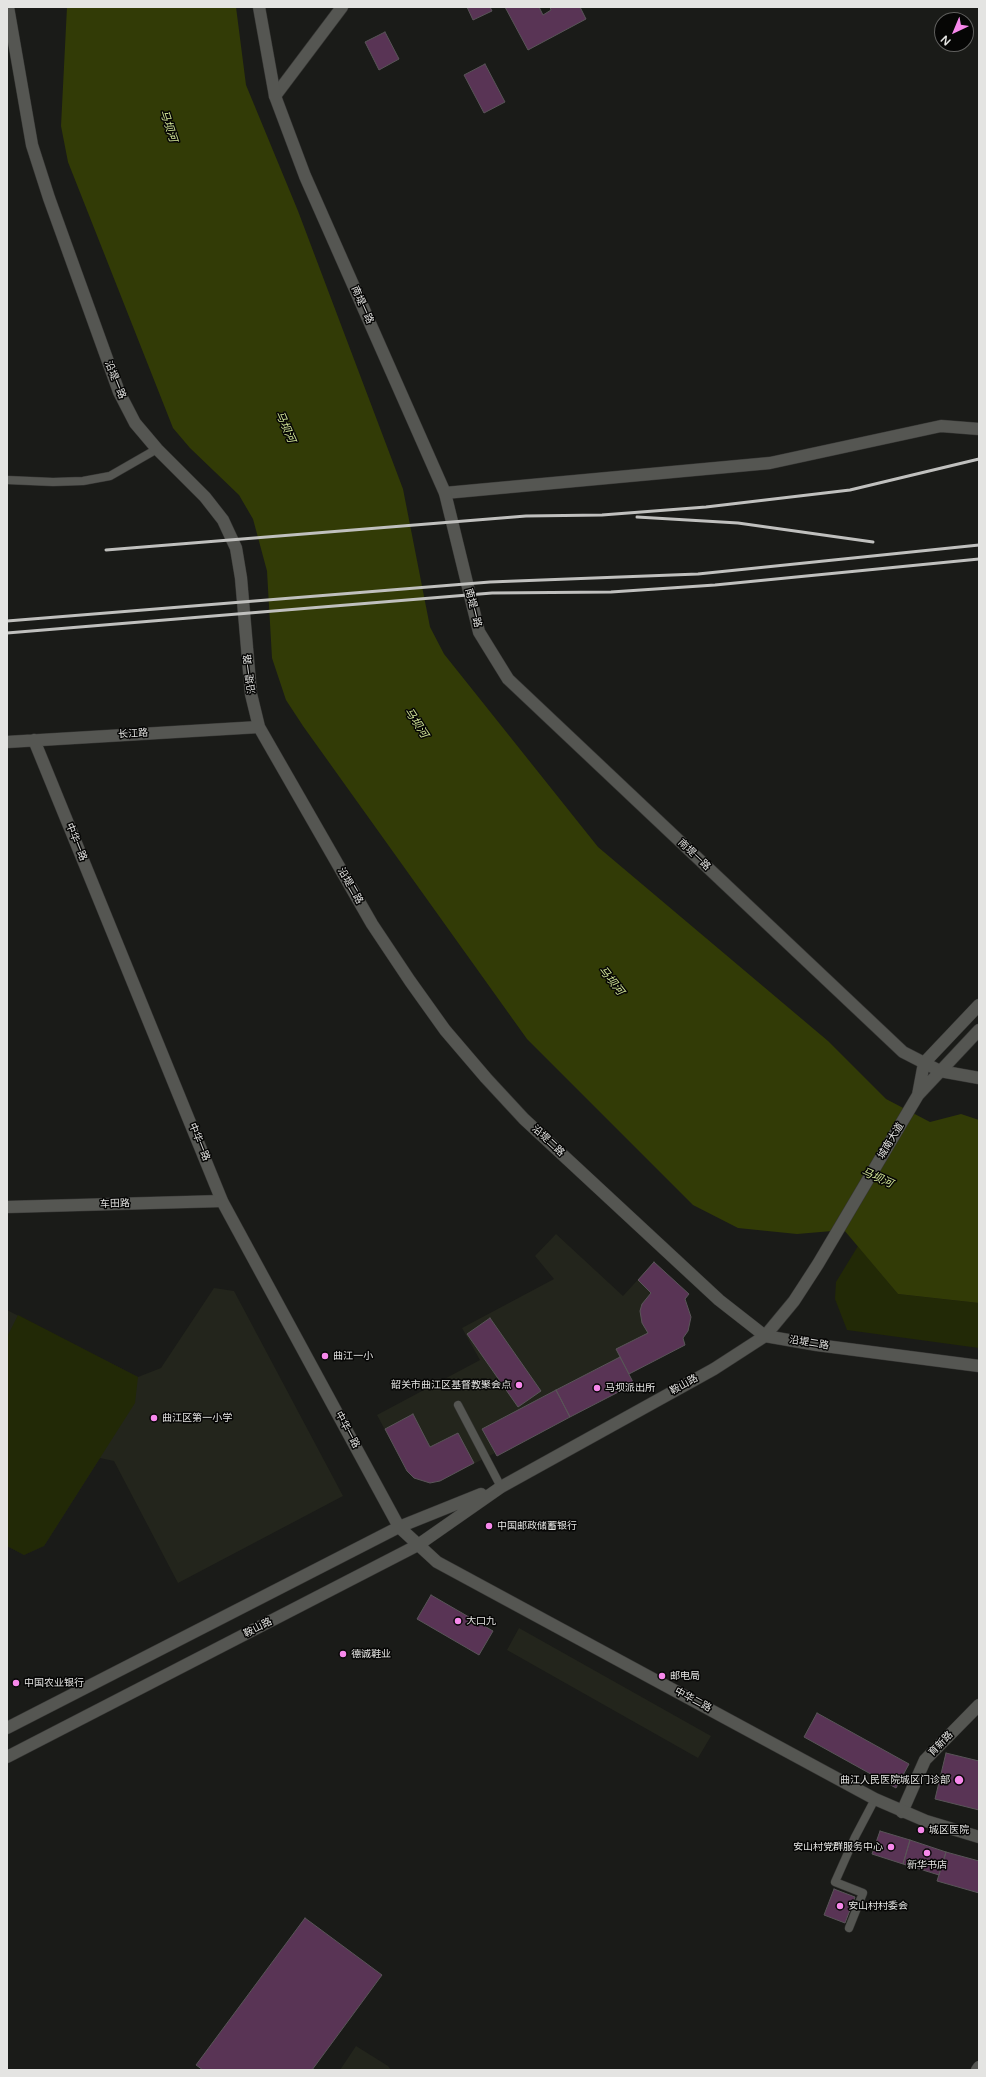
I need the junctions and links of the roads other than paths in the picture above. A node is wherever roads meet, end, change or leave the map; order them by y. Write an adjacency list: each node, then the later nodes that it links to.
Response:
1 (8, 7): 6 (street, 沿堤一路)
2 (259, 7): 4 (street, 南堤一路)
3 (342, 7): 4 (street)
4 (275, 96): 8 (street, 南堤一路)
5 (979, 429): 8 (street)
6 (158, 449): 7 (lane); 9 (street, 沿堤一路)
7 (7, 480)
8 (445, 494): 14 (street, 南堤一路)
9 (259, 727): 10 (street, 长江路); 21 (street, 沿堤二路)
10 (34, 740): 11 (street, 长江路); 18 (street, 中华一路)
11 (7, 742)
12 (979, 1005): 14 (street)
13 (979, 1030): 15 (street, 城南大道)
14 (924, 1063): 15 (street, 南堤一路); 17 (street)
15 (940, 1071): 16 (street, 南堤一路); 17 (street, 城南大道)
16 (979, 1078)
17 (918, 1095): 20 (street, 城南大道)
18 (222, 1201): 19 (street, 车田路); 25 (street, 中华一路)
19 (7, 1207)
20 (818, 1264): 21 (street, 鞍山路)
21 (765, 1336): 22 (street, 沿堤二路); 24 (street, 鞍山路)
22 (979, 1366)
23 (458, 1405): 24 (lane)
24 (501, 1486): 25 (street, 鞍山路); 26 (street, 鞍山路)
25 (399, 1527): 26 (street, 中华二路); 28 (street, 鞍山路)
26 (418, 1545): 29 (street, 鞍山路); 30 (street, 中华二路)
27 (979, 1705): 31 (street, 育新路)
28 (7, 1728)
29 (7, 1757)
30 (875, 1799): 31 (street, 中华二路); 33 (lane)
31 (902, 1812): 32 (street, 中华二路)
32 (979, 1837)
33 (849, 1928)
34 (979, 2068): 35 (street)
35 (977, 2070)

